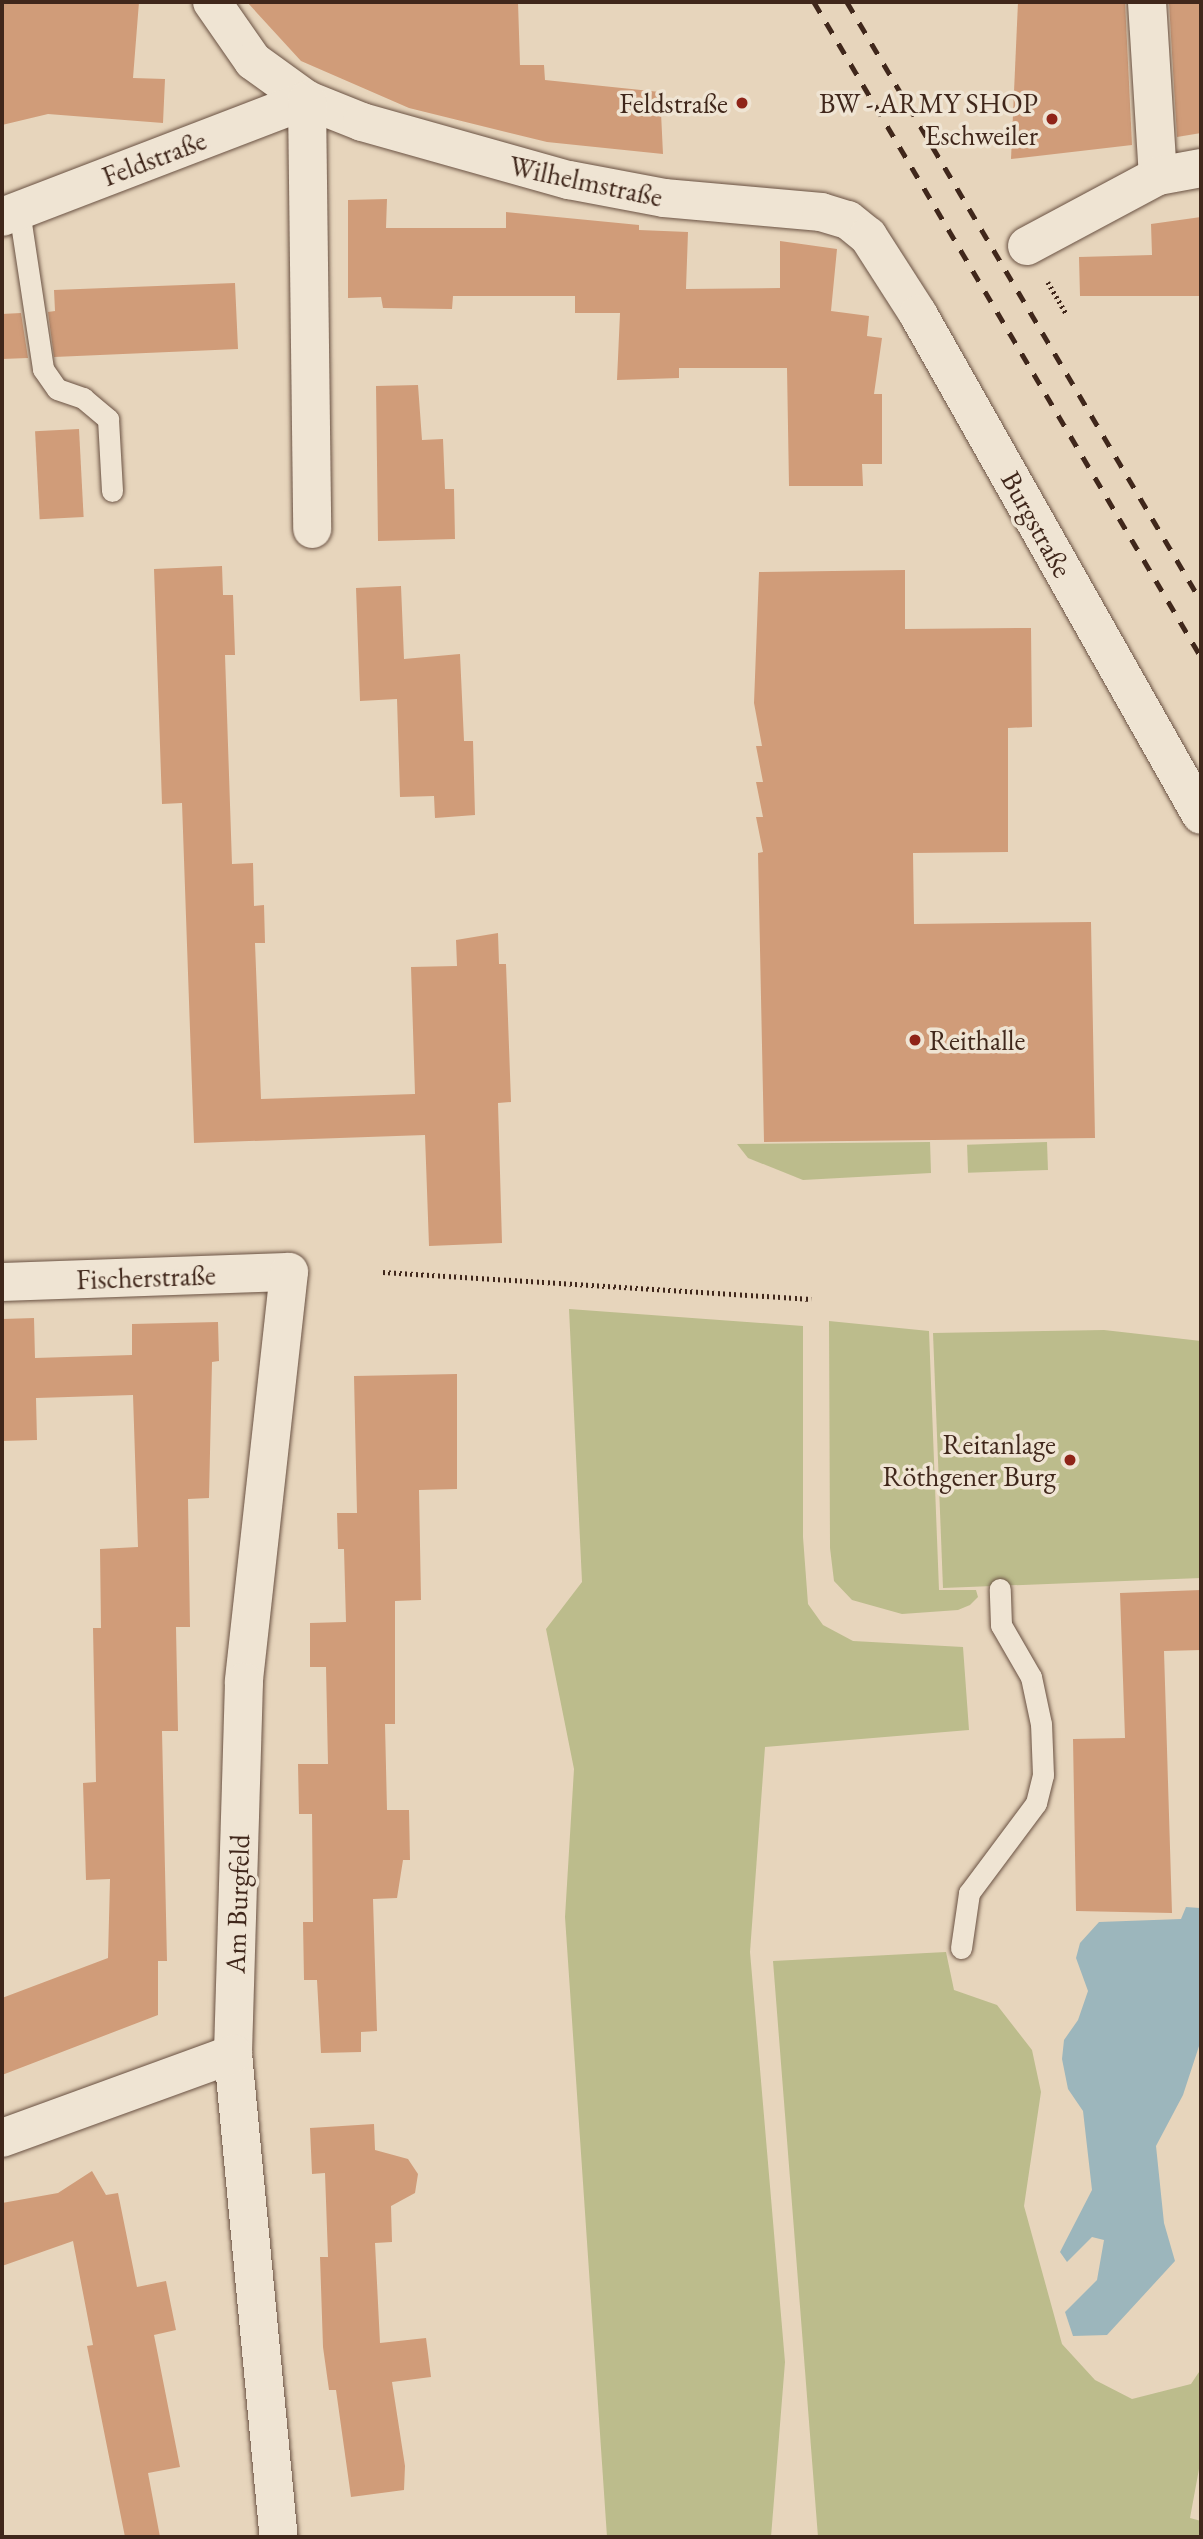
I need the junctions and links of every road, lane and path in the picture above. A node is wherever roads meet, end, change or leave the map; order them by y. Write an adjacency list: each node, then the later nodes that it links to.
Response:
1 (212, 2): 3 (street, Wilhelmstraße)
2 (1147, 2): 5 (street)
3 (307, 100): 6 (street, Feldstraße); 7 (street, Wilhelmstraße); 10 (street)
4 (1201, 169): 5 (street)
5 (1158, 176): 8 (street)
6 (10, 213): 9 (lane)
7 (868, 236): 11 (street, Burgstraße)
8 (1027, 246)
9 (112, 491)
10 (312, 529)
11 (1201, 815)
12 (289, 1272): 14 (street, Fischerstraße); 18 (street, Am Burgfeld)
13 (383, 1272): 15 (path)
14 (2, 1282)
15 (811, 1299)
16 (1000, 1589): 17 (lane)
17 (961, 1948)
18 (233, 2054): 19 (street); 20 (street, Am Burgfeld)
19 (2, 2138)
20 (279, 2537)

